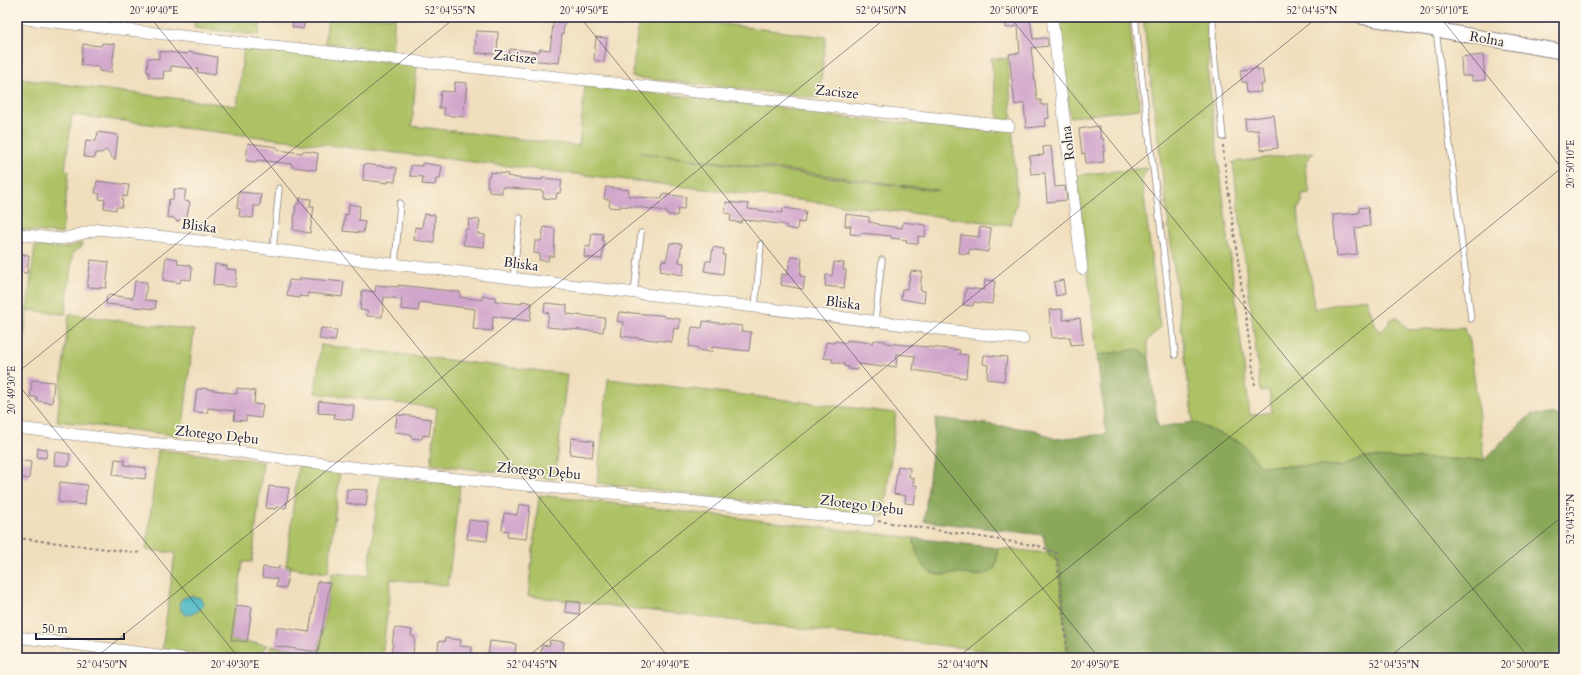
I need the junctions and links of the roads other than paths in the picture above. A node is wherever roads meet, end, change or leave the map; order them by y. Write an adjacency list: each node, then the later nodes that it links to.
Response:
1 (1052, 17): 19 (street, Rolna)
2 (1135, 17): 26 (lane)
3 (1213, 17): 9 (lane)
4 (1363, 17): 6 (street, Rolna)
5 (17, 18): 8 (street, Zacisze)
6 (1436, 30): 7 (street, Rolna); 23 (lane)
7 (1564, 52)
8 (1009, 126)
9 (1223, 137)
10 (279, 188): 16 (lane)
11 (400, 203): 18 (lane)
12 (520, 218): 20 (lane)
13 (17, 234): 16 (street, Bliska)
14 (641, 234): 21 (lane)
15 (761, 244): 22 (lane)
16 (273, 250): 18 (street, Bliska)
17 (882, 260): 24 (lane)
18 (395, 265): 20 (street, Bliska)
19 (1082, 269)
20 (513, 279): 21 (street, Bliska)
21 (634, 293): 22 (street, Bliska)
22 (755, 307): 24 (street, Bliska)
23 (1471, 319)
24 (875, 321): 25 (street, Bliska)
25 (1023, 339)
26 (1175, 355)
27 (17, 428): 28 (street, Złotego Dębu)
28 (869, 520)
29 (17, 637): 30 (street)
30 (182, 658)

